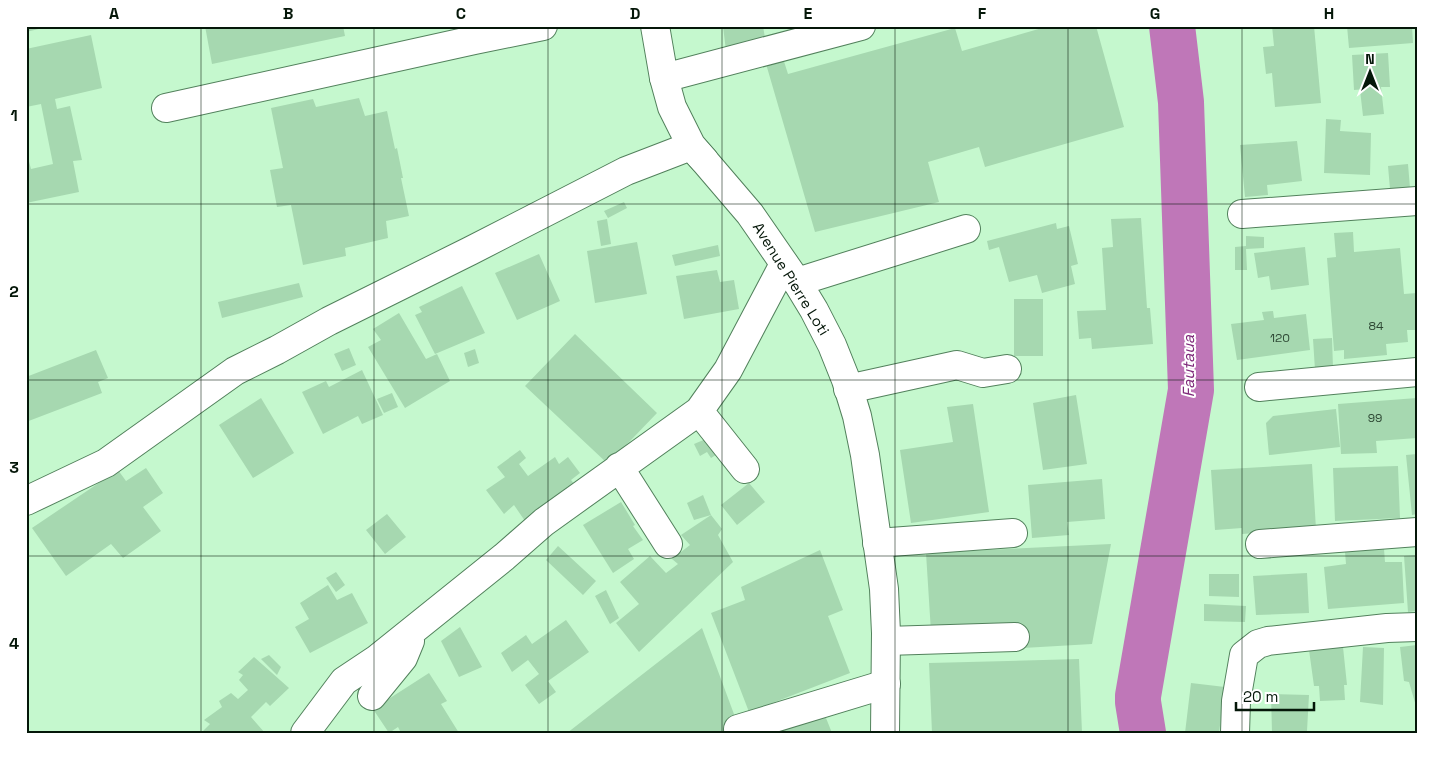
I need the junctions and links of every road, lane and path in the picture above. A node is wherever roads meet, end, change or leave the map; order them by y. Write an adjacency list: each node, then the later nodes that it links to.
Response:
1 (543, 26): 5 (street)
2 (655, 26): 4 (street, Avenue Pierre Loti)
3 (862, 26): 4 (street)
4 (664, 78): 6 (street, Avenue Pierre Loti)
5 (166, 108)
6 (704, 160): 10 (street, Avenue Pierre Loti); 18 (street)
7 (1417, 201): 8 (street)
8 (1242, 214)
9 (966, 229): 10 (street)
10 (790, 273): 14 (street, Avenue Pierre Loti); 15 (street)
11 (1007, 369): 14 (street)
12 (1417, 372): 13 (street)
13 (1259, 387)
14 (848, 389): 21 (street, Avenue Pierre Loti)
15 (699, 411): 16 (street); 17 (street)
16 (619, 467): 22 (street); 25 (street)
17 (745, 469)
18 (26, 501)
19 (1417, 532): 23 (street)
20 (1013, 533): 21 (street)
21 (878, 543): 27 (street, Avenue Pierre Loti)
22 (668, 544)
23 (1260, 544)
24 (1417, 627): 33 (street)
25 (416, 628): 29 (street); 31 (street)
26 (1015, 637): 27 (street)
27 (886, 641): 28 (street, Avenue Pierre Loti)
28 (886, 684): 30 (street); 32 (street, Avenue Pierre Loti)
29 (372, 696)
30 (738, 729)
31 (305, 733)
32 (885, 733)
33 (1235, 733)

